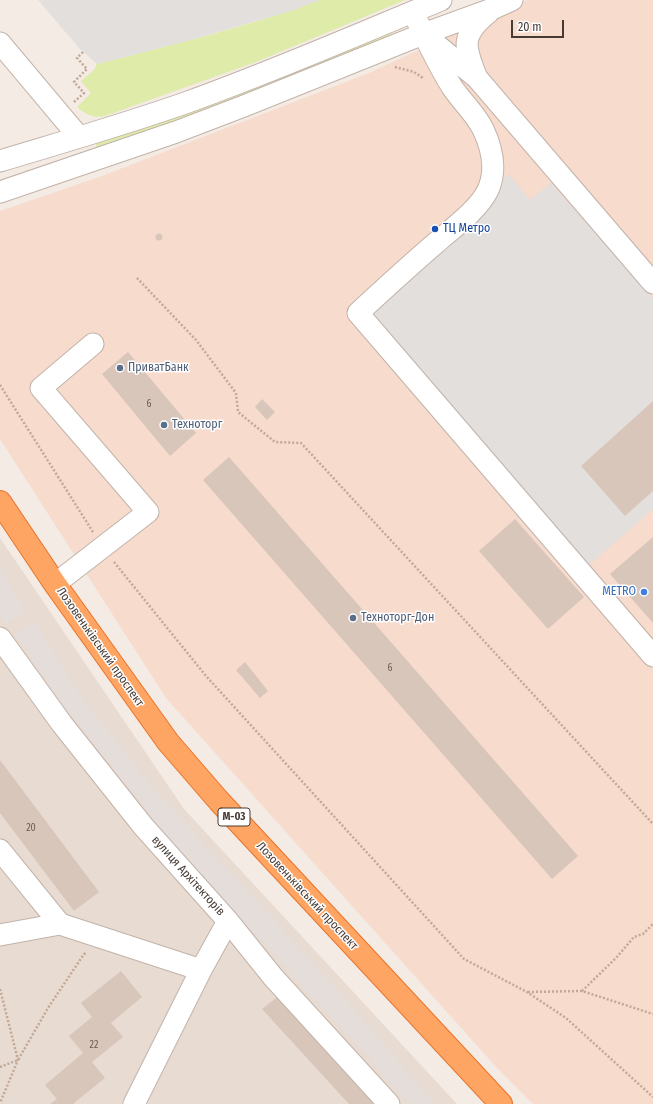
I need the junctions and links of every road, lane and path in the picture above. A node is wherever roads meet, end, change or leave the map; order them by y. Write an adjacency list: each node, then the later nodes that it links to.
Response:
1 (441, 0): 4 (street)
2 (512, 0): 3 (street)
3 (492, 9): 5 (street); 9 (street)
4 (413, 12): 5 (street); 12 (street)
5 (423, 34): 9 (street); 15 (street); 25 (street)
6 (0, 44): 12 (street)
7 (84, 51): 11 (path)
8 (391, 67): 10 (path)
9 (477, 78): 18 (street)
10 (426, 80)
11 (71, 105)
12 (79, 137): 13 (street)
13 (47, 147): 14 (street); 15 (street)
14 (0, 161)
15 (59, 172): 16 (street)
16 (0, 192)
17 (137, 278): 26 (path)
18 (653, 283)
19 (93, 344): 22 (street)
20 (0, 385): 22 (path)
21 (0, 502): 23 (highway, Лозовеньківський проспект / М-03)
22 (102, 547): 23 (street); 36 (path)
23 (55, 584): 40 (highway, Лозовеньківський проспект / М-03)
24 (0, 638): 28 (street, вулиця Архітекторів)
25 (653, 656)
26 (653, 824)
27 (0, 850): 29 (street)
28 (228, 921): 33 (street); 44 (street, вулиця Архітекторів)
29 (60, 924): 31 (street); 32 (street)
30 (653, 924): 35 (path)
31 (0, 935)
32 (116, 942): 33 (street); 38 (path)
33 (201, 970): 43 (street)
34 (0, 989): 38 (path)
35 (582, 991): 36 (path); 37 (path)
36 (527, 992): 41 (path)
37 (653, 1014)
38 (18, 1060): 39 (path); 42 (path)
39 (0, 1067)
40 (481, 1083): 45 (highway, Лозовеньківський проспект / М-03); 46 (street)
41 (653, 1097)
42 (0, 1103)
43 (134, 1104)
44 (389, 1104)
45 (501, 1104)
46 (514, 1104)

